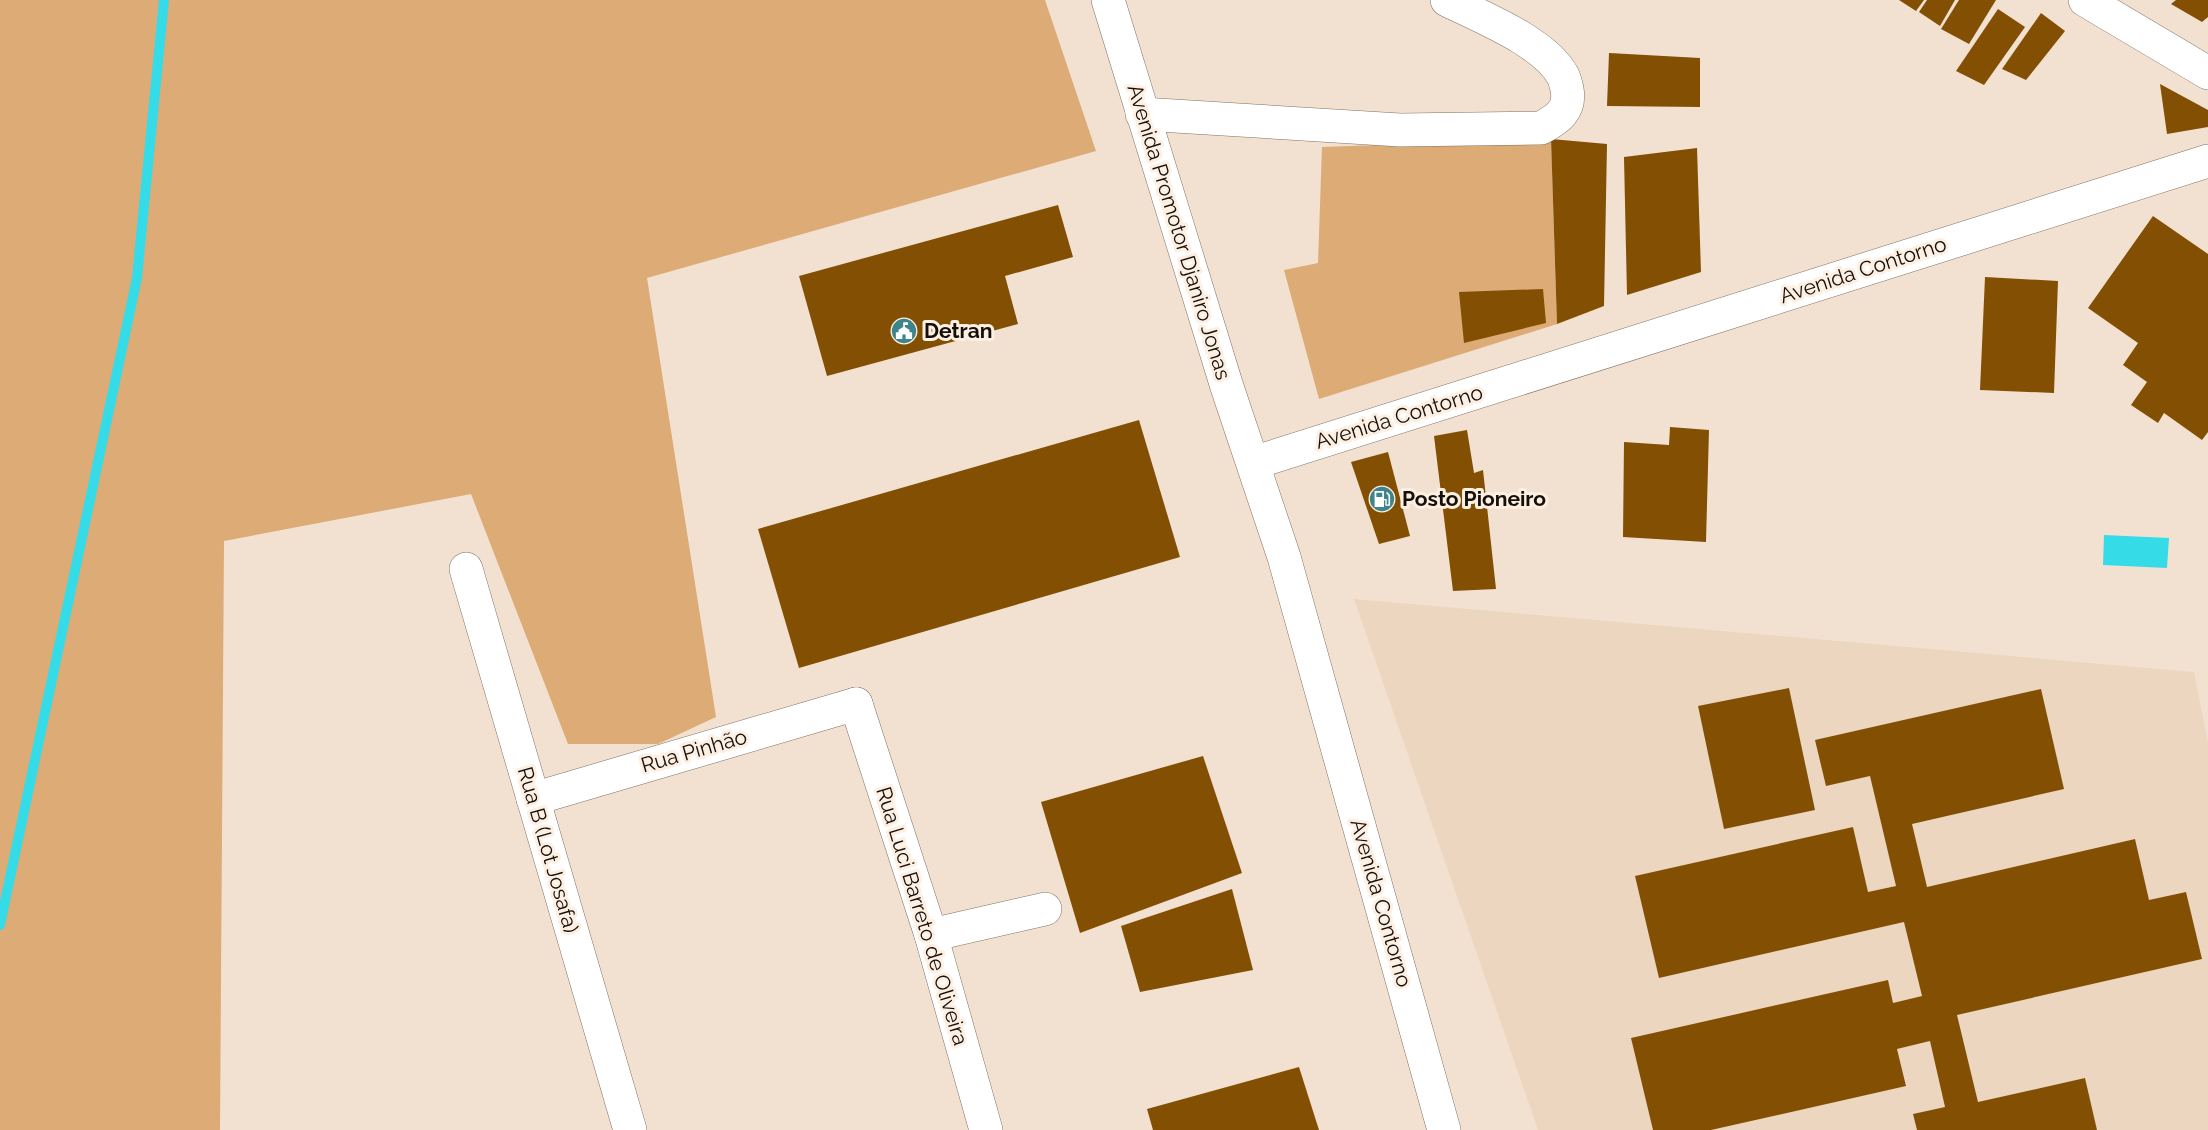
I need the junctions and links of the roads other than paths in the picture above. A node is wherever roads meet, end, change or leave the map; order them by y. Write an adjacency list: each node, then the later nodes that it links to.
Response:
1 (1108, 0): 5 (street, Avenida Promotor Djaniro Jonas)
2 (1447, 0): 5 (street)
3 (2085, 0): 4 (street)
4 (2208, 73)
5 (1142, 114): 7 (street, Avenida Promotor Djaniro Jonas)
6 (2208, 161): 7 (street, Avenida Contorno)
7 (1252, 463): 15 (street, Avenida Contorno)
8 (466, 569): 10 (street, Rua B (Lot Josafa))
9 (856, 704): 10 (street, Rua Pinhão); 12 (street, Rua Luci Barreto de Oliveira)
10 (533, 799): 13 (street, Rua B (Lot Josafa))
11 (1046, 909): 12 (street)
12 (931, 935): 14 (street, Rua Luci Barreto de Oliveira)
13 (630, 1130)
14 (986, 1130)
15 (1444, 1130)

